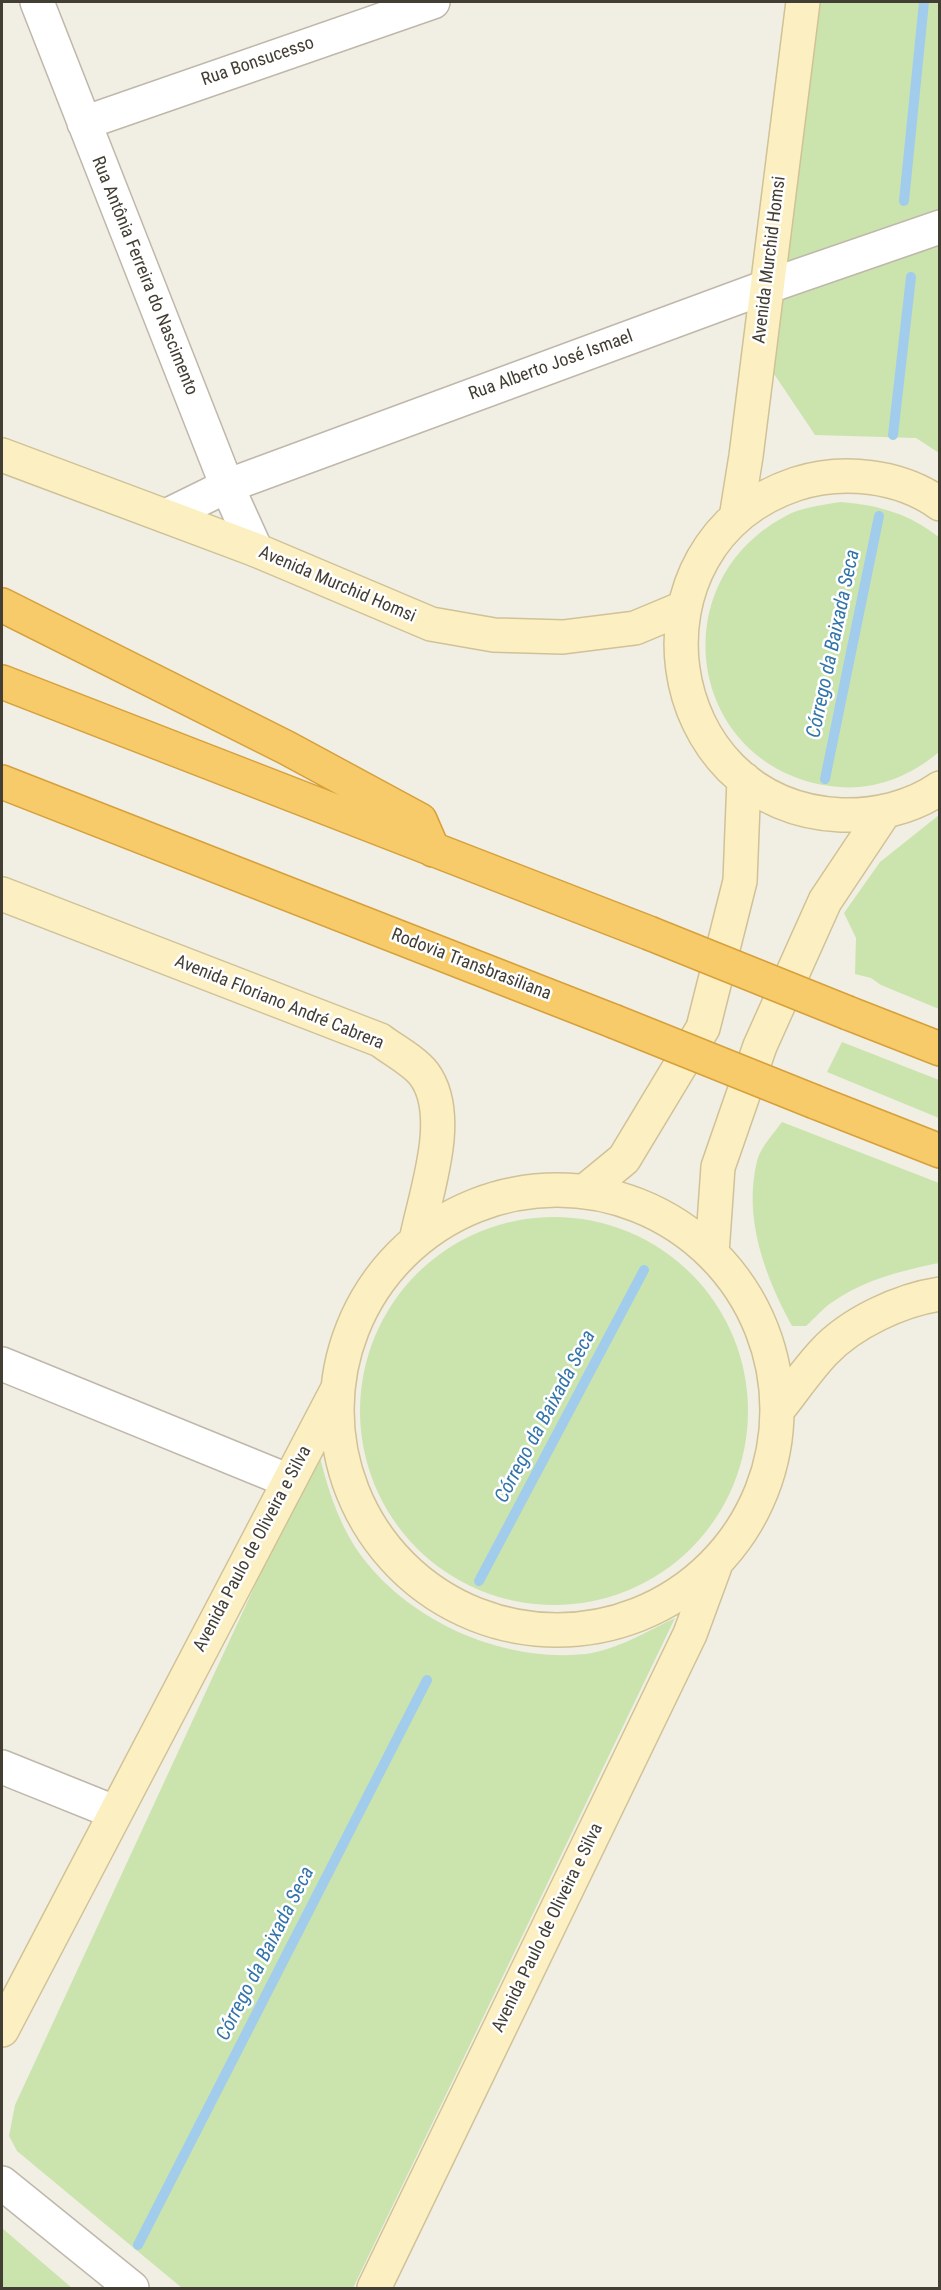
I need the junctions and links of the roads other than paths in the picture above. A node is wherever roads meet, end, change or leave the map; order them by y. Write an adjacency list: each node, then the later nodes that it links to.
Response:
1 (37, 2): 4 (street, Rua Antônia Ferreira do Nascimento)
2 (433, 2): 4 (street, Rua Bonsucesso)
3 (803, 2): 6 (main road, Avenida Murchid Homsi)
4 (84, 123): 8 (street, Rua Antônia Ferreira do Nascimento)
5 (939, 227): 6 (street, Rua Alberto José Ismael)
6 (766, 287): 8 (street, Rua Alberto José Ismael); 11 (main road, Avenida Murchid Homsi)
7 (2, 455): 10 (main road, Avenida Murchid Homsi)
8 (228, 486): 10 (street, Rua Alberto José Ismael); 12 (street, Rua Antônia Ferreira do Nascimento)
9 (939, 504): 11 (main road)
10 (166, 516): 12 (main road, Avenida Murchid Homsi)
11 (736, 518): 14 (main road)
12 (256, 550): 14 (main road, Avenida Murchid Homsi)
13 (2, 605): 20 (highway)
14 (683, 608): 16 (main road)
15 (2, 682): 20 (highway)
16 (744, 779): 19 (main road); 24 (main road)
17 (2, 782): 23 (highway, Rodovia Transbrasiliana, bridge)
18 (939, 788): 19 (main road)
19 (885, 811): 26 (main road)
20 (434, 850): 22 (highway, bridge)
21 (2, 894): 25 (main road, Avenida Floriano André Cabrera)
22 (939, 1049)
23 (939, 1151)
24 (585, 1191): 25 (main road); 26 (main road)
25 (416, 1240): 29 (main road)
26 (712, 1253): 30 (main road)
27 (939, 1294): 30 (main road)
28 (2, 1364): 31 (street)
29 (338, 1387): 31 (main road, Avenida Paulo de Oliveira e Silva); 32 (main road)
30 (777, 1411): 32 (main road)
31 (289, 1481): 34 (main road, Avenida Paulo de Oliveira e Silva)
32 (715, 1565): 38 (main road, Avenida Paulo de Oliveira e Silva)
33 (2, 1767): 34 (street)
34 (114, 1812): 35 (main road, Avenida Paulo de Oliveira e Silva)
35 (2, 2030)
36 (2, 2183): 37 (street)
37 (132, 2289)
38 (374, 2289)

